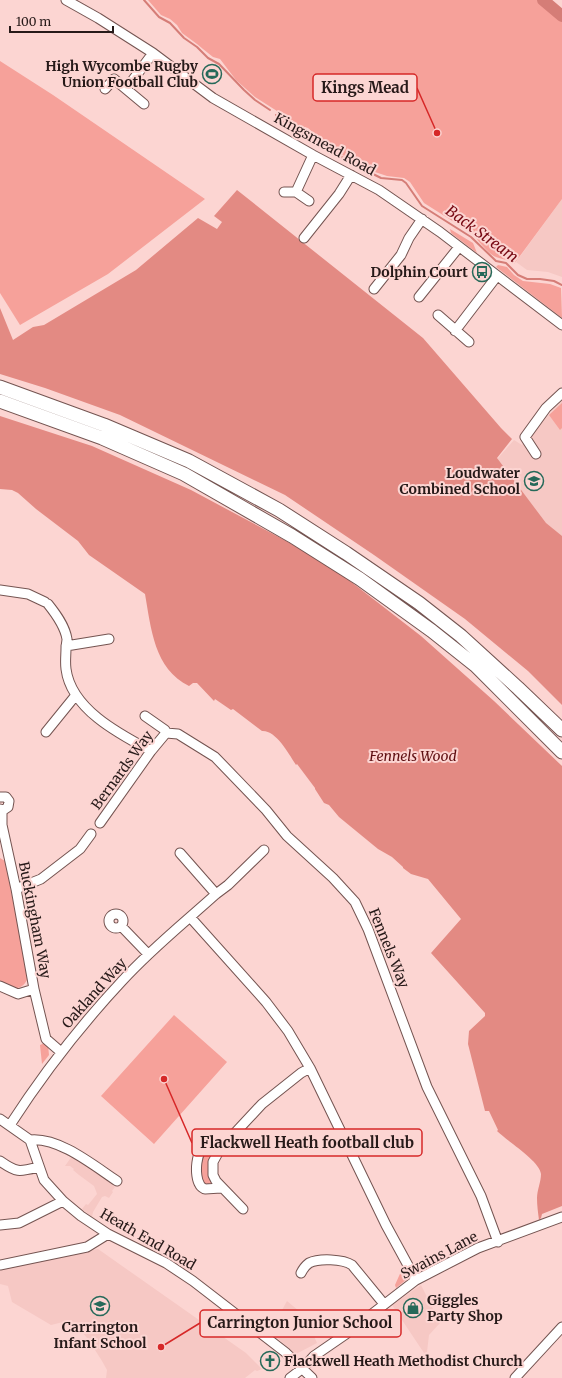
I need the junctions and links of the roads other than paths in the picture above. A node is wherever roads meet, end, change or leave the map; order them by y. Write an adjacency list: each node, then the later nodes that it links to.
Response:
1 (66, 0): 2 (street, Kingsmead Road)
2 (153, 53): 4 (street); 6 (street, Kingsmead Road)
3 (105, 89): 4 (street)
4 (126, 89): 5 (street)
5 (144, 104)
6 (313, 156): 7 (street, Kingsmead Road); 9 (street)
7 (351, 175): 11 (street, Kingsmead Road); 12 (street)
8 (284, 192): 9 (street)
9 (296, 192): 10 (street)
10 (309, 201)
11 (422, 219): 13 (street, Kingsmead Road); 15 (street)
12 (304, 238)
13 (459, 247): 14 (street, Kingsmead Road); 16 (street)
14 (497, 276): 18 (street, Kingsmead Road); 19 (street)
15 (374, 289)
16 (419, 297)
17 (438, 315): 19 (street)
18 (562, 325)
19 (456, 331): 20 (street)
20 (469, 342)
21 (0, 387): 30 (highway)
22 (562, 392): 24 (street)
23 (0, 401): 34 (highway)
24 (536, 454)
25 (0, 590): 27 (street)
26 (109, 639): 27 (street)
27 (66, 646): 28 (street)
28 (76, 695): 31 (street); 33 (street)
29 (145, 716): 32 (street)
30 (562, 730)
31 (46, 732)
32 (166, 733): 33 (street, Bernards Way); 64 (street, Fennels Way)
33 (151, 751): 37 (street, Bernards Way)
34 (562, 752)
35 (0, 797): 36 (street, Buckingham Way)
36 (1, 810): 41 (street, Buckingham Way)
37 (100, 823)
38 (91, 834): 42 (street)
39 (264, 850): 43 (street, Oakland Way)
40 (180, 853): 43 (street)
41 (4, 857): 42 (street, Buckingham Way)
42 (16, 889): 48 (street, Buckingham Way)
43 (216, 894): 44 (street, Oakland Way)
44 (190, 917): 46 (street, Oakland Way); 50 (street)
45 (121, 926): 46 (street)
46 (148, 954): 49 (street, Oakland Way)
47 (0, 986): 48 (street, Buckingham Way)
48 (34, 989): 49 (street, Buckingham Way)
49 (61, 1052): 52 (street, Oakland Way)
50 (310, 1068): 54 (street); 67 (street)
51 (0, 1119): 52 (street)
52 (10, 1125): 53 (street)
53 (30, 1140): 56 (street, Heath End Road); 57 (street)
54 (220, 1148): 58 (street); 58 (street)
55 (0, 1161): 56 (street)
56 (39, 1167): 59 (street, Heath End Road)
57 (117, 1181)
58 (221, 1188): 60 (street)
59 (63, 1201): 62 (street); 63 (street, Heath End Road)
60 (243, 1209)
61 (562, 1217): 64 (street, Swains Lane)
62 (0, 1225)
63 (108, 1234): 65 (street); 70 (street, Heath End Road)
64 (498, 1242): 67 (street, Swains Lane)
65 (0, 1266)
66 (301, 1273): 68 (street)
67 (416, 1280): 68 (street, Swains Lane)
68 (384, 1304): 70 (street, Swains Lane)
69 (562, 1328): 73 (street)
70 (303, 1368): 71 (street, Swains Lane); 72 (street, Heath End Road)
71 (290, 1378)
72 (312, 1378)
73 (515, 1378)

